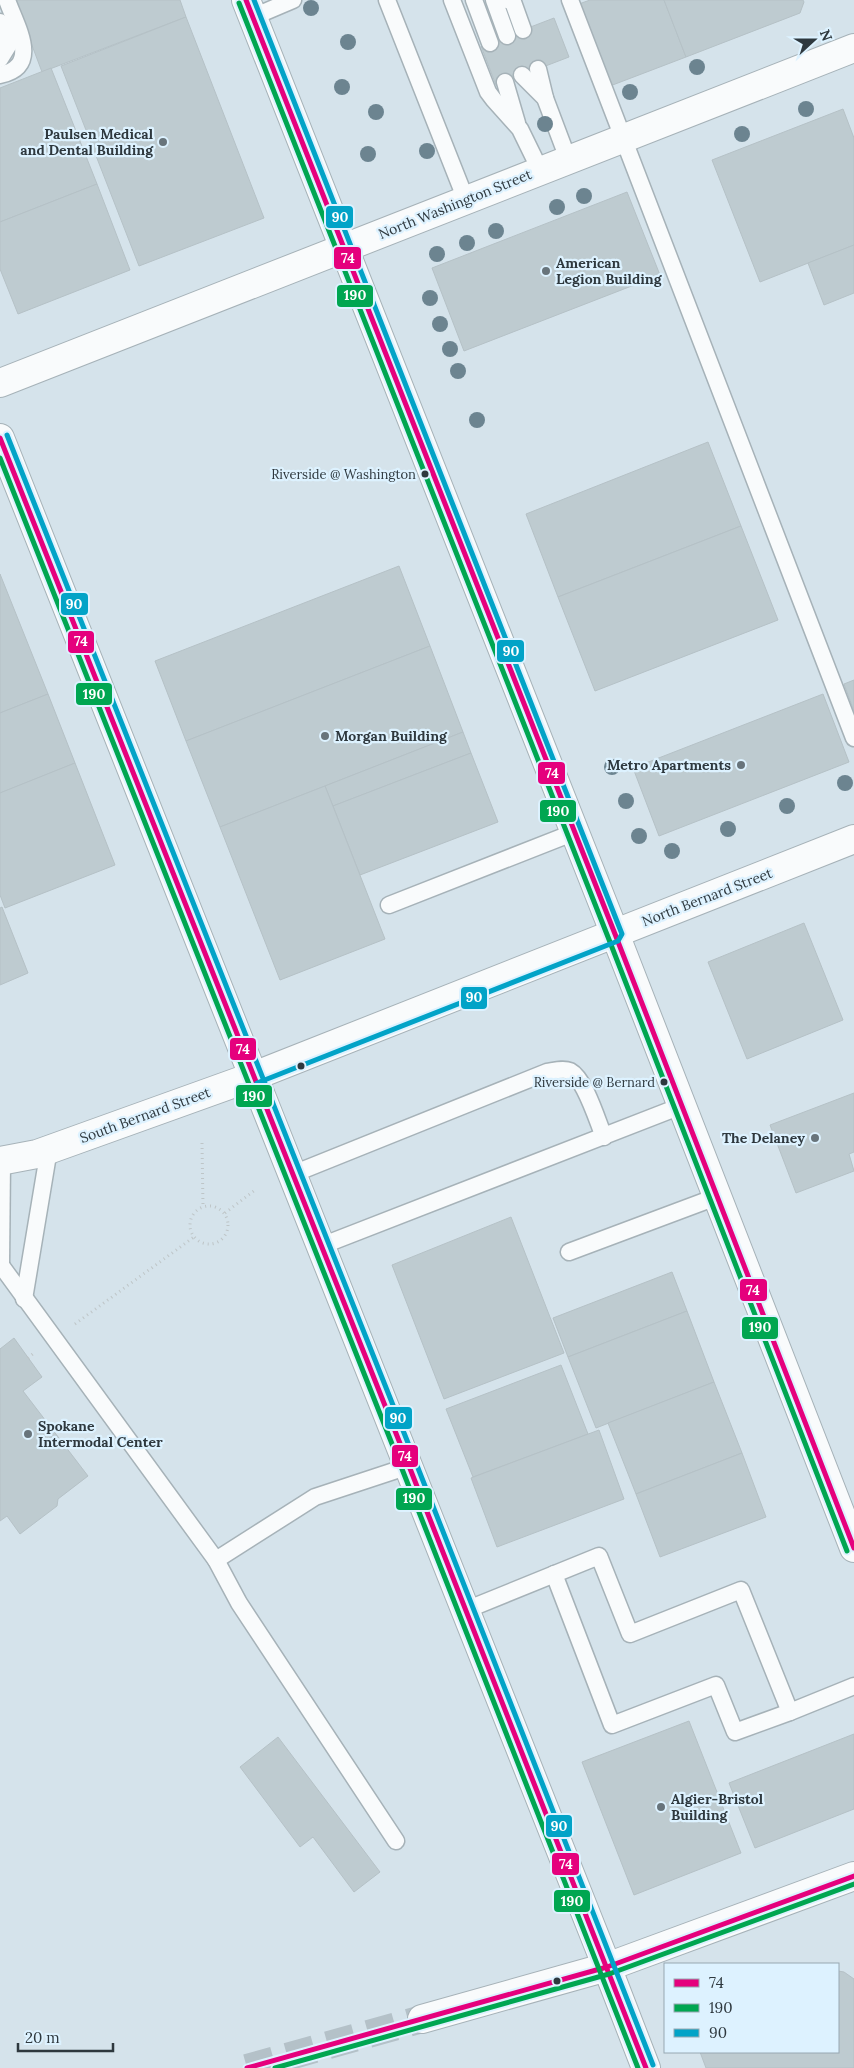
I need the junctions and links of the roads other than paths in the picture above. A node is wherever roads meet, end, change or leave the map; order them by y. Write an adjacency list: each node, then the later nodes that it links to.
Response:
1 (7, 0): 17 (lane)
2 (293, 0): 9 (lane)
3 (387, 0): 25 (lane)
4 (452, 0): 21 (lane)
5 (474, 0): 13 (lane)
6 (494, 0): 12 (lane)
7 (507, 0): 11 (lane)
8 (570, 0): 22 (lane)
9 (249, 8): 26 (main road)
10 (0, 22): 15 (lane)
11 (523, 30)
12 (507, 36)
13 (490, 43)
14 (854, 48): 22 (main road, North Washington Street)
15 (0, 59)
16 (538, 69): 20 (lane)
17 (0, 75)
18 (522, 75): 20 (lane)
19 (505, 82): 21 (lane)
20 (545, 98): 23 (lane)
21 (517, 125): 24 (lane)
22 (623, 137): 23 (main road, North Washington Street); 29 (lane)
23 (568, 160): 24 (main road, North Washington Street)
24 (540, 170): 25 (main road, North Washington Street)
25 (466, 200): 26 (main road, North Washington Street)
26 (343, 248): 27 (main road, North Washington Street); 30 (main road)
27 (0, 383)
28 (0, 438): 34 (main road)
29 (854, 738)
30 (575, 832): 32 (lane); 33 (main road)
31 (854, 839): 33 (main road, North Bernard Street)
32 (389, 905)
33 (615, 934): 34 (main road, North Bernard Street); 35 (main road)
34 (254, 1076): 37 (main road, South Bernard Street); 39 (main road)
35 (681, 1106): 36 (lane); 40 (main road)
36 (604, 1136): 39 (lane); 41 (lane)
37 (43, 1151): 38 (main road, South Bernard Street); 44 (lane)
38 (1, 1161): 43 (lane)
39 (293, 1174): 41 (main road)
40 (716, 1197): 42 (lane); 46 (main road)
41 (321, 1246): 45 (main road)
42 (570, 1252)
43 (1, 1264): 44 (lane)
44 (24, 1299): 47 (lane)
45 (409, 1466): 47 (lane); 49 (main road)
46 (854, 1548)
47 (216, 1560): 52 (lane)
48 (554, 1574): 49 (lane); 51 (lane); 51 (lane)
49 (466, 1610): 54 (main road)
50 (854, 1686): 51 (lane)
51 (790, 1712)
52 (396, 1841)
53 (854, 1876): 54 (main road)
54 (607, 1967): 55 (main road); 56 (main road)
55 (422, 2019)
56 (646, 2068)

